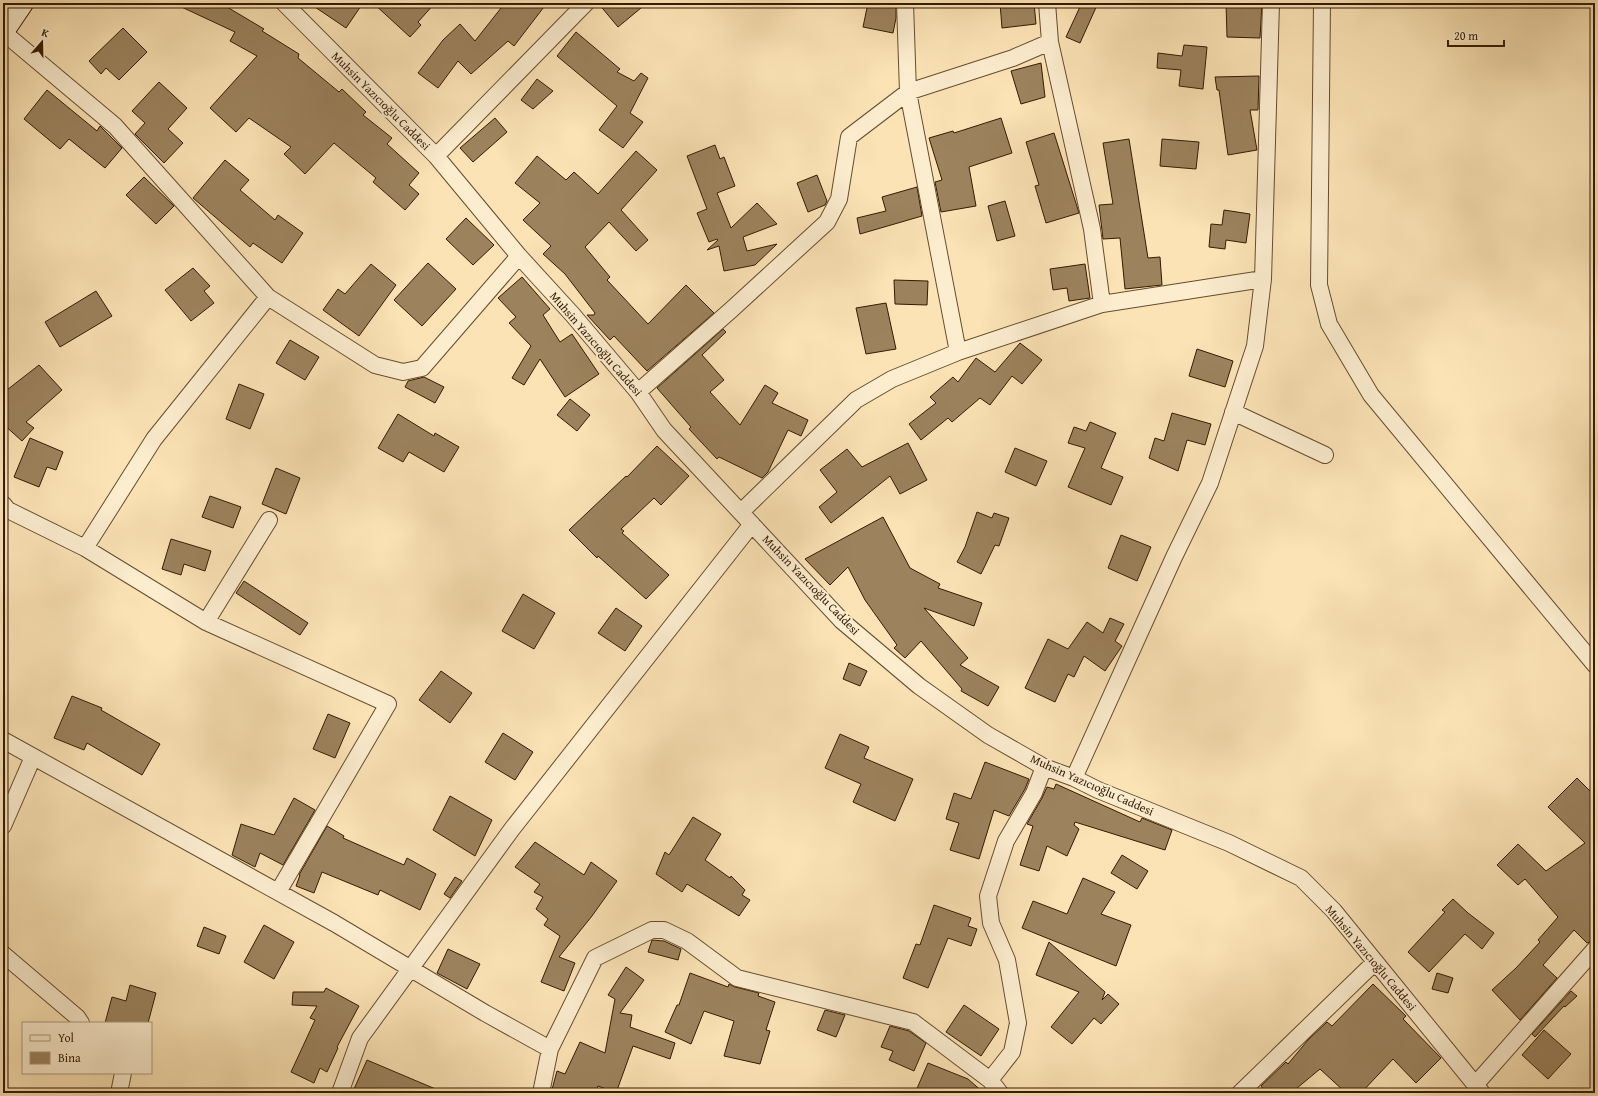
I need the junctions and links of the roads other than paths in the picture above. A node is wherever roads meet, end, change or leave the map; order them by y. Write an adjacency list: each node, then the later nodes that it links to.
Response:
1 (22, 3): 8 (street)
2 (284, 3): 11 (street, Muhsin Yazıcıoğlu Caddesi)
3 (586, 3): 11 (street)
4 (905, 3): 10 (street)
5 (1047, 3): 9 (street)
6 (1270, 3): 13 (street)
7 (1322, 3): 25 (street)
8 (3, 31): 14 (street)
9 (1050, 42): 10 (street); 15 (street)
10 (908, 92): 16 (street); 17 (street)
11 (436, 156): 12 (street, Muhsin Yazıcıoğlu Caddesi)
12 (519, 256): 14 (street); 17 (street, Muhsin Yazıcıoğlu Caddesi)
13 (1263, 279): 15 (street); 18 (street)
14 (268, 297): 23 (street)
15 (1102, 304): 16 (street)
16 (958, 352): 21 (street)
17 (638, 392): 21 (street, Muhsin Yazıcıoğlu Caddesi)
18 (1233, 412): 19 (street); 29 (street)
19 (1325, 455)
20 (3, 504): 23 (street)
21 (747, 518): 28 (street, Muhsin Yazıcıoğlu Caddesi); 35 (street)
22 (269, 520): 24 (street)
23 (85, 548): 24 (street)
24 (206, 622): 31 (street)
25 (1595, 665)
26 (3, 740): 27 (street)
27 (34, 757): 30 (street); 31 (street)
28 (1044, 767): 29 (street, Muhsin Yazıcıoğlu Caddesi); 39 (street)
29 (1074, 778): 34 (street, Muhsin Yazıcıoğlu Caddesi)
30 (3, 826)
31 (278, 892): 35 (street)
32 (1595, 949): 40 (street)
33 (3, 954): 36 (street)
34 (1376, 962): 40 (street, Muhsin Yazıcıoğlu Caddesi); 45 (street)
35 (411, 969): 37 (street); 42 (street)
36 (80, 1022)
37 (550, 1049): 39 (street); 43 (street)
38 (123, 1074): 41 (street)
39 (990, 1080): 44 (street)
40 (1478, 1089)
41 (119, 1093)
42 (340, 1093)
43 (541, 1093)
44 (1000, 1093)
45 (1240, 1093)

